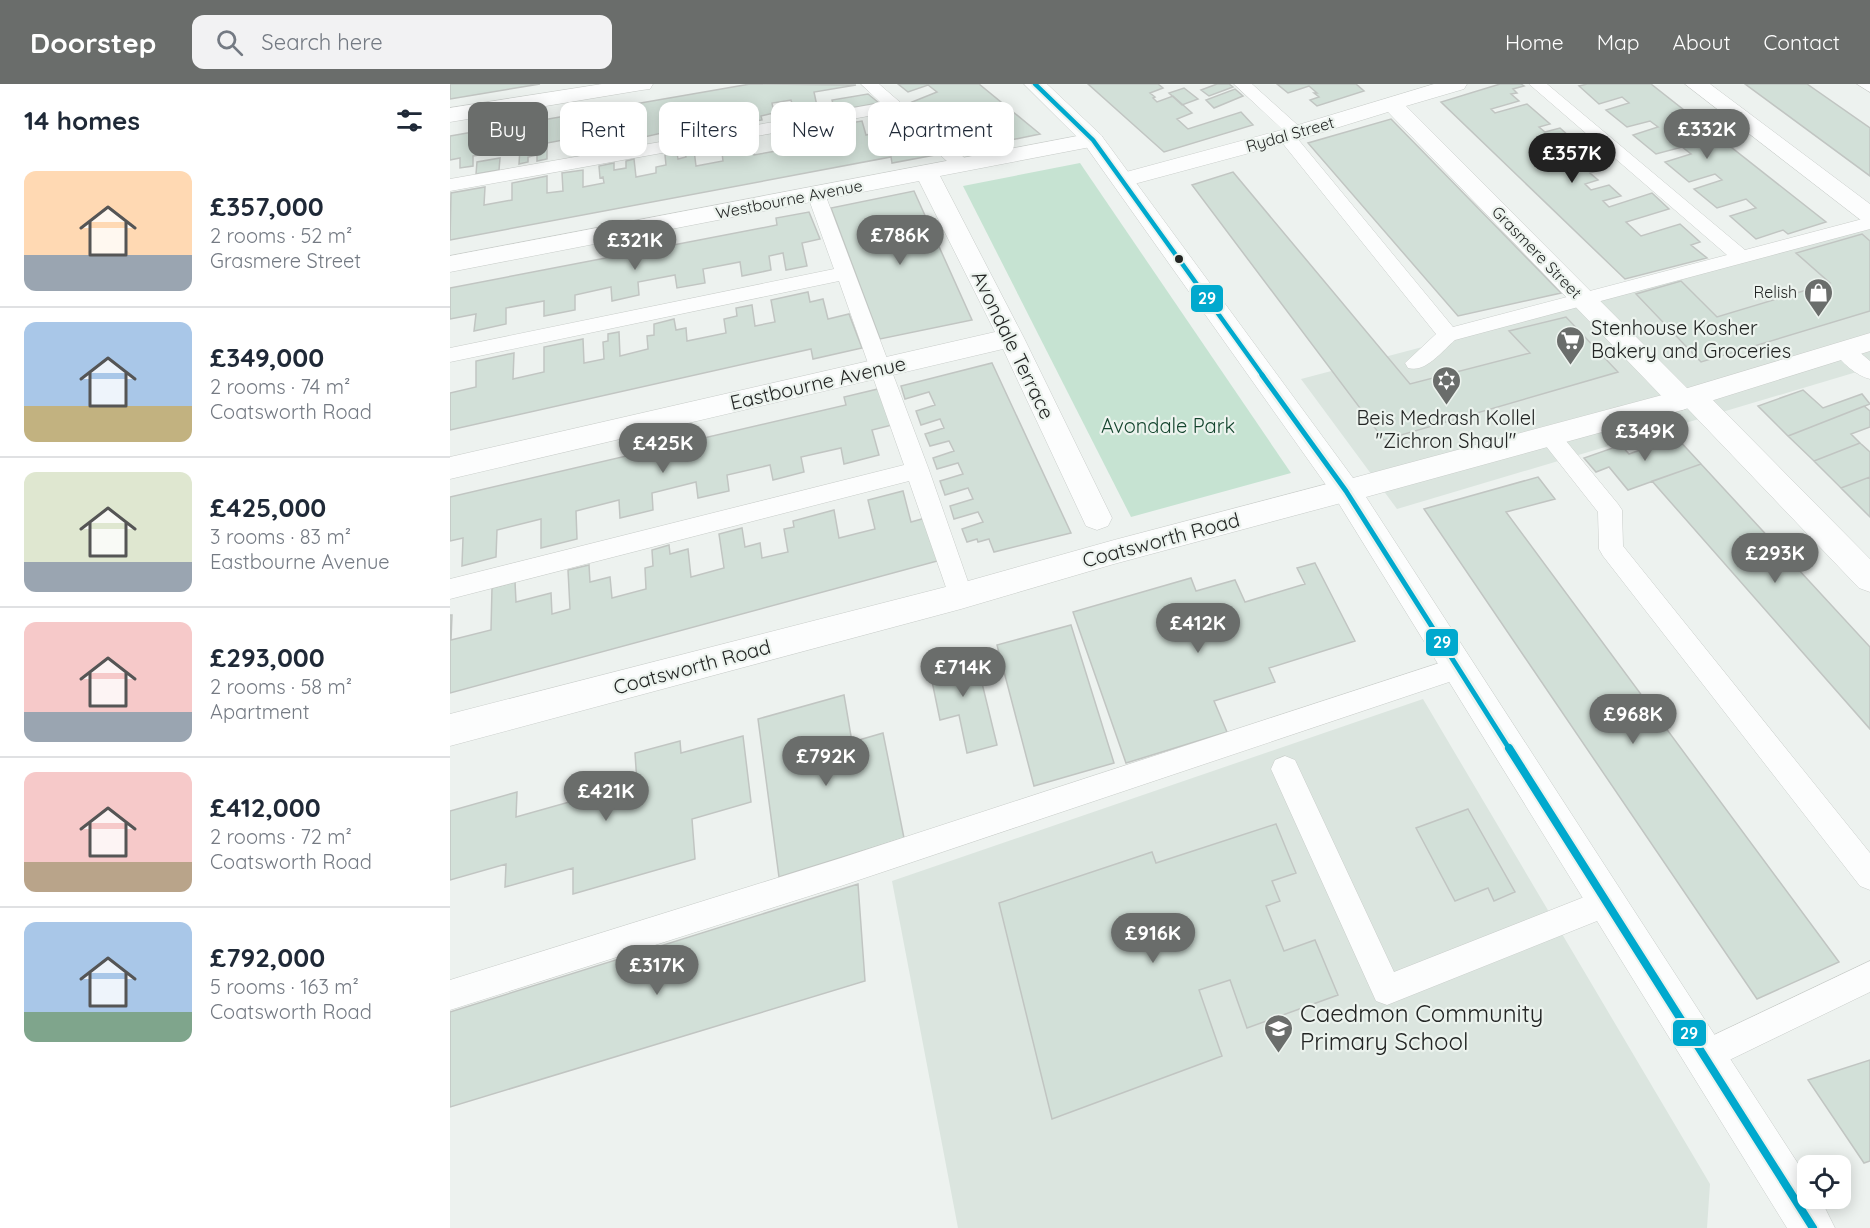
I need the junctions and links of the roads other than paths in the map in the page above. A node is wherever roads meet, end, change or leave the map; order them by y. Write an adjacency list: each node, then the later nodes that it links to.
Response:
1 (642, 84): 13 (street)
2 (869, 84): 11 (lane)
3 (1035, 84): 15 (street)
4 (1242, 84): 14 (lane)
5 (1456, 84): 10 (street, Rydal Street)
6 (1537, 84): 24 (lane)
7 (1696, 84): 22 (street)
8 (1865, 84): 9 (lane)
9 (1870, 87)
10 (1406, 94): 14 (street, Rydal Street); 27 (street, Grasmere Street)
11 (890, 102)
12 (868, 111): 20 (lane)
13 (450, 115)
14 (1291, 134): 19 (street, Rydal Street); 28 (lane)
15 (1093, 140): 17 (street, Westbourne Avenue); 19 (street)
16 (952, 156): 17 (lane)
17 (962, 165): 18 (street, Westbourne Avenue)
18 (927, 173): 21 (street, Westbourne Avenue); 29 (street, Avondale Terrace)
19 (1123, 180): 40 (street)
20 (450, 185)
21 (816, 194): 25 (street, Westbourne Avenue); 26 (lane)
22 (1870, 216)
23 (1870, 223): 24 (lane)
24 (1741, 257): 27 (lane)
25 (450, 264)
26 (846, 273): 32 (lane); 34 (lane)
27 (1583, 299): 28 (lane); 36 (street, Grasmere Street)
28 (1448, 335): 33 (lane)
29 (1011, 338): 34 (street, Eastbourne Avenue); 41 (street, Avondale Terrace)
30 (1870, 342): 31 (street, Coatsworth Road)
31 (1844, 350): 35 (lane); 36 (street, Coatsworth Road)
32 (450, 355)
33 (1415, 363)
34 (881, 368): 38 (street, Eastbourne Avenue); 39 (lane)
35 (1870, 372)
36 (1687, 399): 37 (street, Coatsworth Road); 42 (street, Grasmere Street)
37 (1549, 436): 40 (street, Coatsworth Road); 48 (lane)
38 (450, 468)
39 (918, 470): 43 (lane); 44 (lane)
40 (1346, 491): 44 (street, Coatsworth Road); 45 (street)
41 (1097, 518)
42 (1870, 579)
43 (450, 589)
44 (960, 596): 46 (street, Coatsworth Road)
45 (1458, 668): 49 (street); 51 (lane)
46 (450, 730)
47 (1286, 770): 49 (lane)
48 (1870, 876)
49 (1607, 903): 52 (street)
50 (1870, 976): 52 (lane)
51 (450, 994)
52 (1704, 1056): 53 (street)
53 (1813, 1228)

